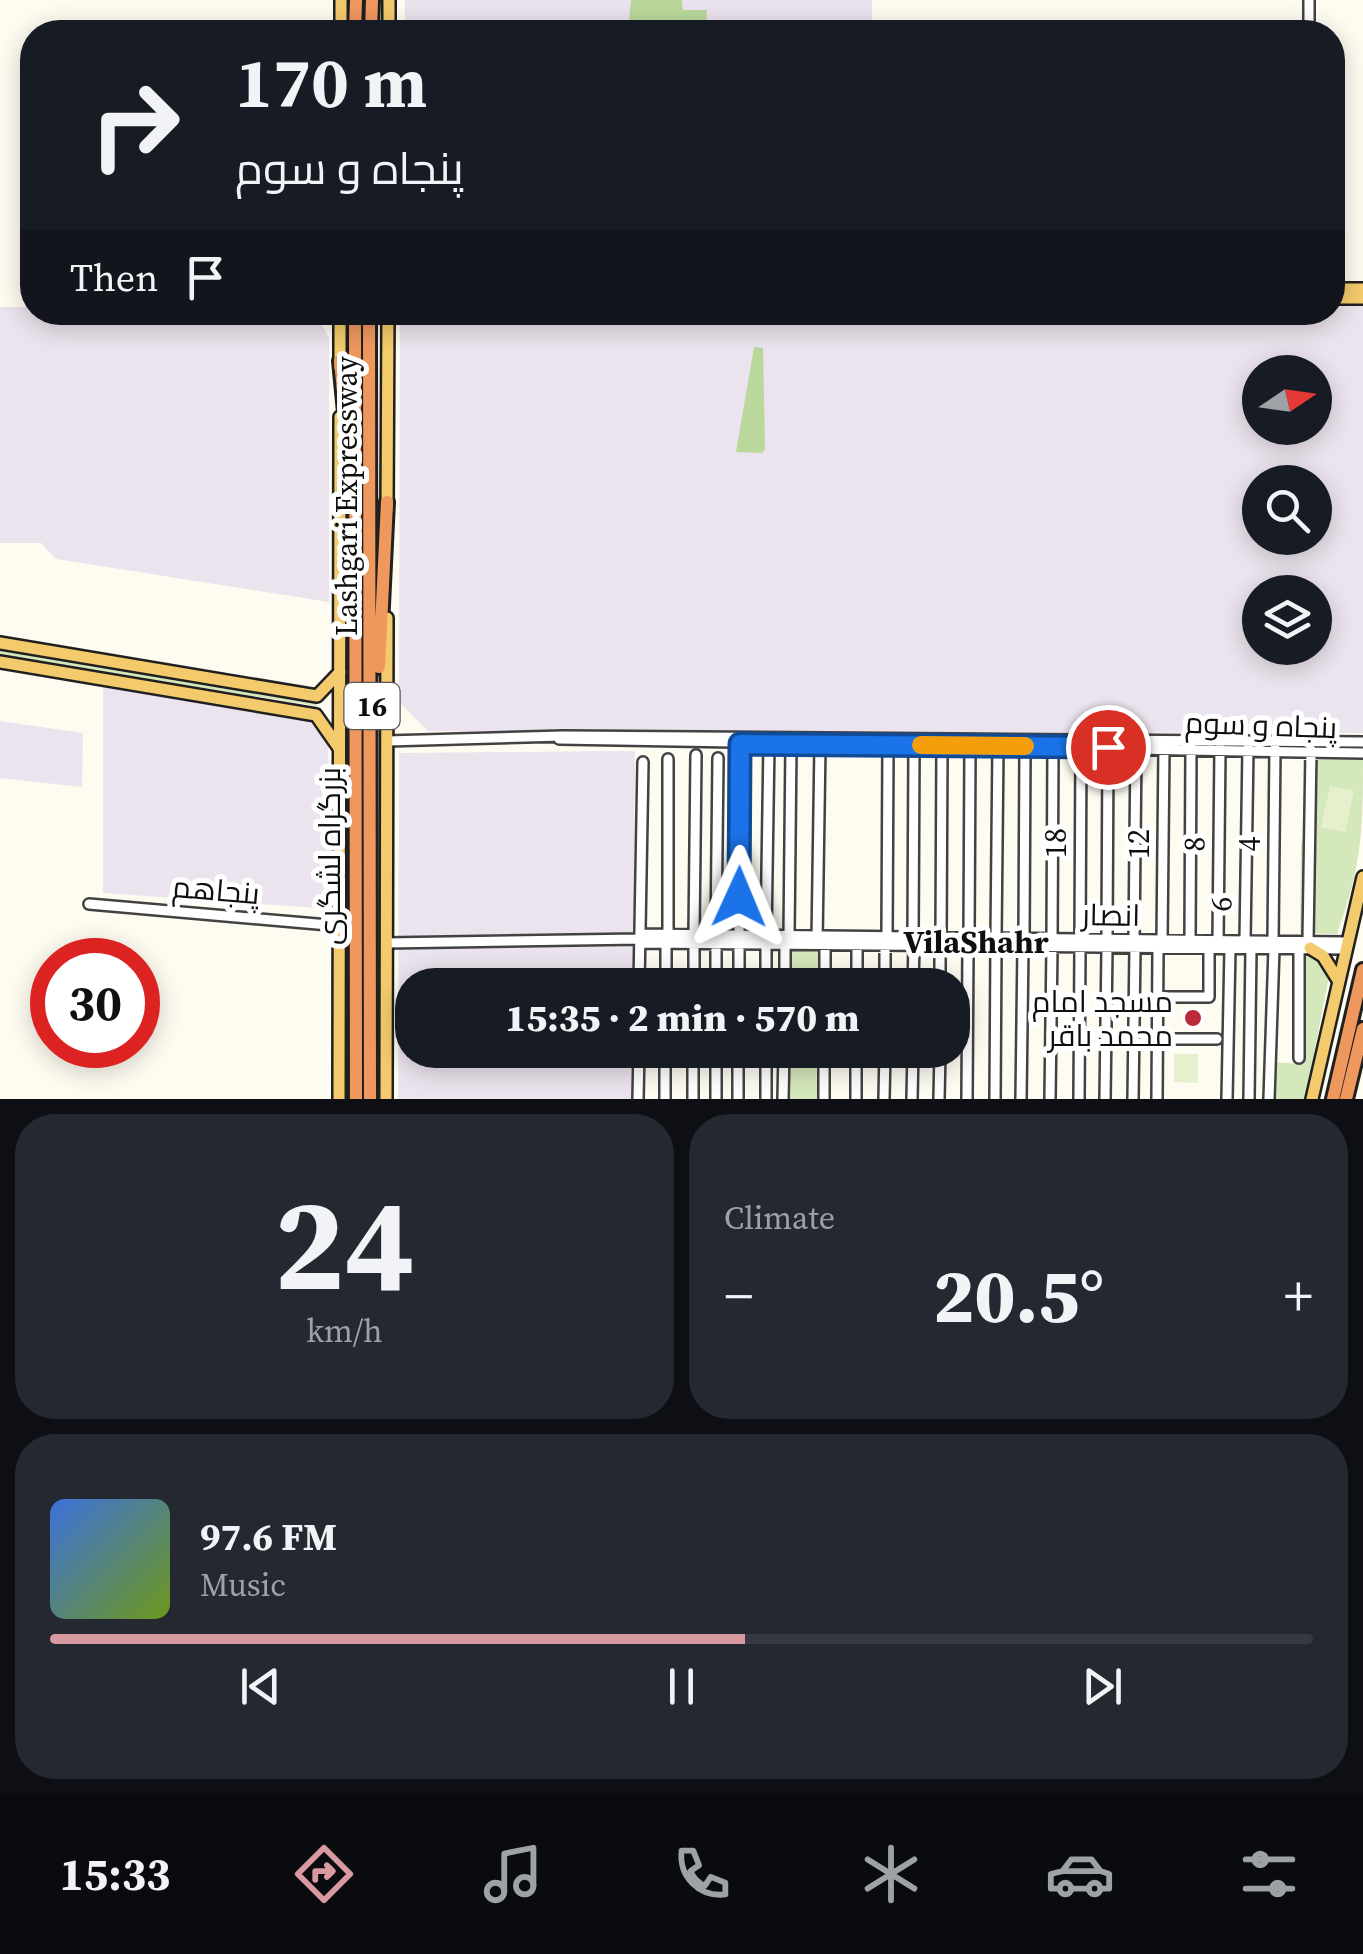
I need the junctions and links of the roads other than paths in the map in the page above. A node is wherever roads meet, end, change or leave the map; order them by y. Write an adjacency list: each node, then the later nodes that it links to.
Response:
1 (340, 325): 5 (main road)
2 (355, 325): 6 (highway, بزرگراه لشگری / 16)
3 (369, 325): 13 (highway, Lashgari Expressway / 16)
4 (388, 325): 7 (main road)
5 (340, 361): 6 (highway); 10 (main road)
6 (354, 482): 107 (highway, بزرگراه لشگری / 16)
7 (388, 502): 13 (highway); 15 (main road)
8 (0, 643): 11 (main road)
9 (0, 662): 12 (main road)
10 (340, 672): 11 (main road); 37 (main road)
11 (317, 696): 12 (main road)
12 (316, 715): 37 (main road)
13 (372, 719): 108 (highway, Lashgari Expressway / 16)
14 (559, 739): 15 (street, پنجاه و سوم); 17 (street, پنجاه و سوم); 23 (street, پنجاه و سوم)
15 (387, 741): 62 (main road)
16 (1363, 742): 23 (street, پنجاه و سوم)
17 (740, 744): 18 (street, پنجاه و سوم); 51 (street)
18 (769, 744): 19 (street, پنجاه و سوم); 52 (street)
19 (791, 744): 20 (street, پنجاه و سوم); 53 (street)
20 (820, 745): 21 (street, پنجاه و سوم); 55 (street)
21 (888, 745): 22 (street, پنجاه و سوم); 56 (street)
22 (914, 745): 24 (street, پنجاه و سوم); 57 (street)
23 (1294, 745): 36 (street, پنجاه و سوم); 38 (street, پنجاه و سوم)
24 (942, 746): 25 (street, پنجاه و سوم); 58 (street)
25 (970, 746): 26 (street, پنجاه و سوم); 59 (street)
26 (998, 746): 27 (street, پنجاه و سوم); 60 (street)
27 (1025, 746): 28 (street, پنجاه و سوم); 61 (street)
28 (1053, 746): 29 (street, پنجاه و سوم); 63 (street)
29 (1080, 747): 30 (street, پنجاه و سوم); 64 (street, 18)
30 (1108, 747): 31 (street, پنجاه و سوم); 65 (street)
31 (1136, 747): 32 (street, پنجاه و سوم); 66 (street)
32 (1164, 747): 33 (street, پنجاه و سوم); 67 (street, 12)
33 (1192, 748): 34 (street, پنجاه و سوم); 54 (street)
34 (1220, 748): 35 (street, پنجاه و سوم); 68 (street, 8)
35 (1248, 748): 36 (street, پنجاه و سوم); 70 (street, 6)
36 (1275, 748): 71 (street, 4)
37 (340, 750): 46 (main road)
38 (1312, 750): 39 (street, پنجاه و سوم); 72 (street)
39 (1363, 752)
40 (696, 755): 49 (street)
41 (718, 758): 50 (street)
42 (668, 759): 48 (street)
43 (642, 762): 47 (street)
44 (1363, 877): 73 (main road)
45 (88, 904): 46 (street, پنجاهم)
46 (340, 926): 106 (main road)
47 (639, 939): 48 (street, انصار); 62 (street, انصار); 75 (street)
48 (667, 939): 49 (street, انصار); 76 (street)
49 (694, 939): 50 (street, انصار); 77 (street)
50 (716, 939): 51 (street, انصار); 78 (street)
51 (739, 939): 52 (street, انصار); 79 (street)
52 (766, 940): 53 (street, انصار); 80 (street)
53 (787, 940): 55 (street, انصار); 81 (street)
54 (1190, 940): 67 (street, انصار); 68 (street, انصار)
55 (820, 941): 56 (street, انصار); 69 (street, انصار); 82 (street)
56 (886, 941): 57 (street, انصار); 69 (street, انصار); 84 (street)
57 (913, 941): 58 (street, انصار); 85 (street)
58 (941, 942): 59 (street, انصار); 86 (street)
59 (968, 942): 60 (street, انصار); 122 (street)
60 (996, 942): 61 (street, انصار); 123 (street)
61 (1023, 942): 63 (street, انصار); 124 (street)
62 (386, 943): 109 (main road)
63 (1052, 943): 64 (street, انصار); 125 (street)
64 (1080, 943): 65 (street, انصار); 126 (street, 18)
65 (1107, 943): 66 (street, انصار); 127 (street)
66 (1134, 944): 67 (street, انصار); 128 (street)
67 (1160, 944): 68 (street, انصار); 89 (street, 12)
68 (1214, 944): 70 (street, انصار); 74 (street, انصار); 89 (street, 8)
69 (857, 945): 83 (street)
70 (1248, 945): 71 (street, انصار); 74 (street, انصار); 131 (street, 6)
71 (1274, 945): 72 (street, انصار); 132 (street, 4)
72 (1306, 946): 73 (street, انصار); 88 (main road); 93 (street)
73 (1345, 946): 88 (main road)
74 (1230, 948): 130 (street)
75 (638, 968)
76 (666, 968)
77 (694, 968)
78 (716, 968)
79 (739, 968)
80 (766, 968)
81 (786, 968)
82 (823, 968)
83 (857, 968)
84 (885, 968)
85 (913, 968)
86 (940, 968)
87 (1363, 970): 134 (highway)
88 (1338, 980): 133 (main road)
89 (1157, 997): 91 (street, 12)
90 (1363, 1029): 135 (highway)
91 (1157, 1038): 92 (street); 129 (street, 12)
92 (1217, 1039)
93 (1299, 1058)
94 (638, 1068): 110 (street)
95 (666, 1068): 111 (street)
96 (693, 1068): 112 (street)
97 (716, 1068): 113 (street)
98 (738, 1068): 114 (street)
99 (766, 1068): 115 (street)
100 (784, 1068): 116 (street)
101 (824, 1068): 117 (street)
102 (856, 1068): 118 (street)
103 (884, 1068): 119 (street)
104 (912, 1068): 120 (street)
105 (940, 1068): 121 (street)
106 (340, 1099)
107 (356, 1099)
108 (372, 1099)
109 (386, 1099)
110 (638, 1099)
111 (665, 1099)
112 (692, 1099)
113 (716, 1099)
114 (738, 1099)
115 (766, 1099)
116 (784, 1099)
117 (824, 1099)
118 (856, 1099)
119 (884, 1099)
120 (912, 1099)
121 (940, 1099)
122 (967, 1099)
123 (995, 1099)
124 (1022, 1099)
125 (1050, 1099)
126 (1079, 1099)
127 (1105, 1099)
128 (1133, 1099)
129 (1156, 1099)
130 (1227, 1099)
131 (1250, 1099)
132 (1269, 1099)
133 (1312, 1099)
134 (1333, 1099)
135 (1346, 1099)

